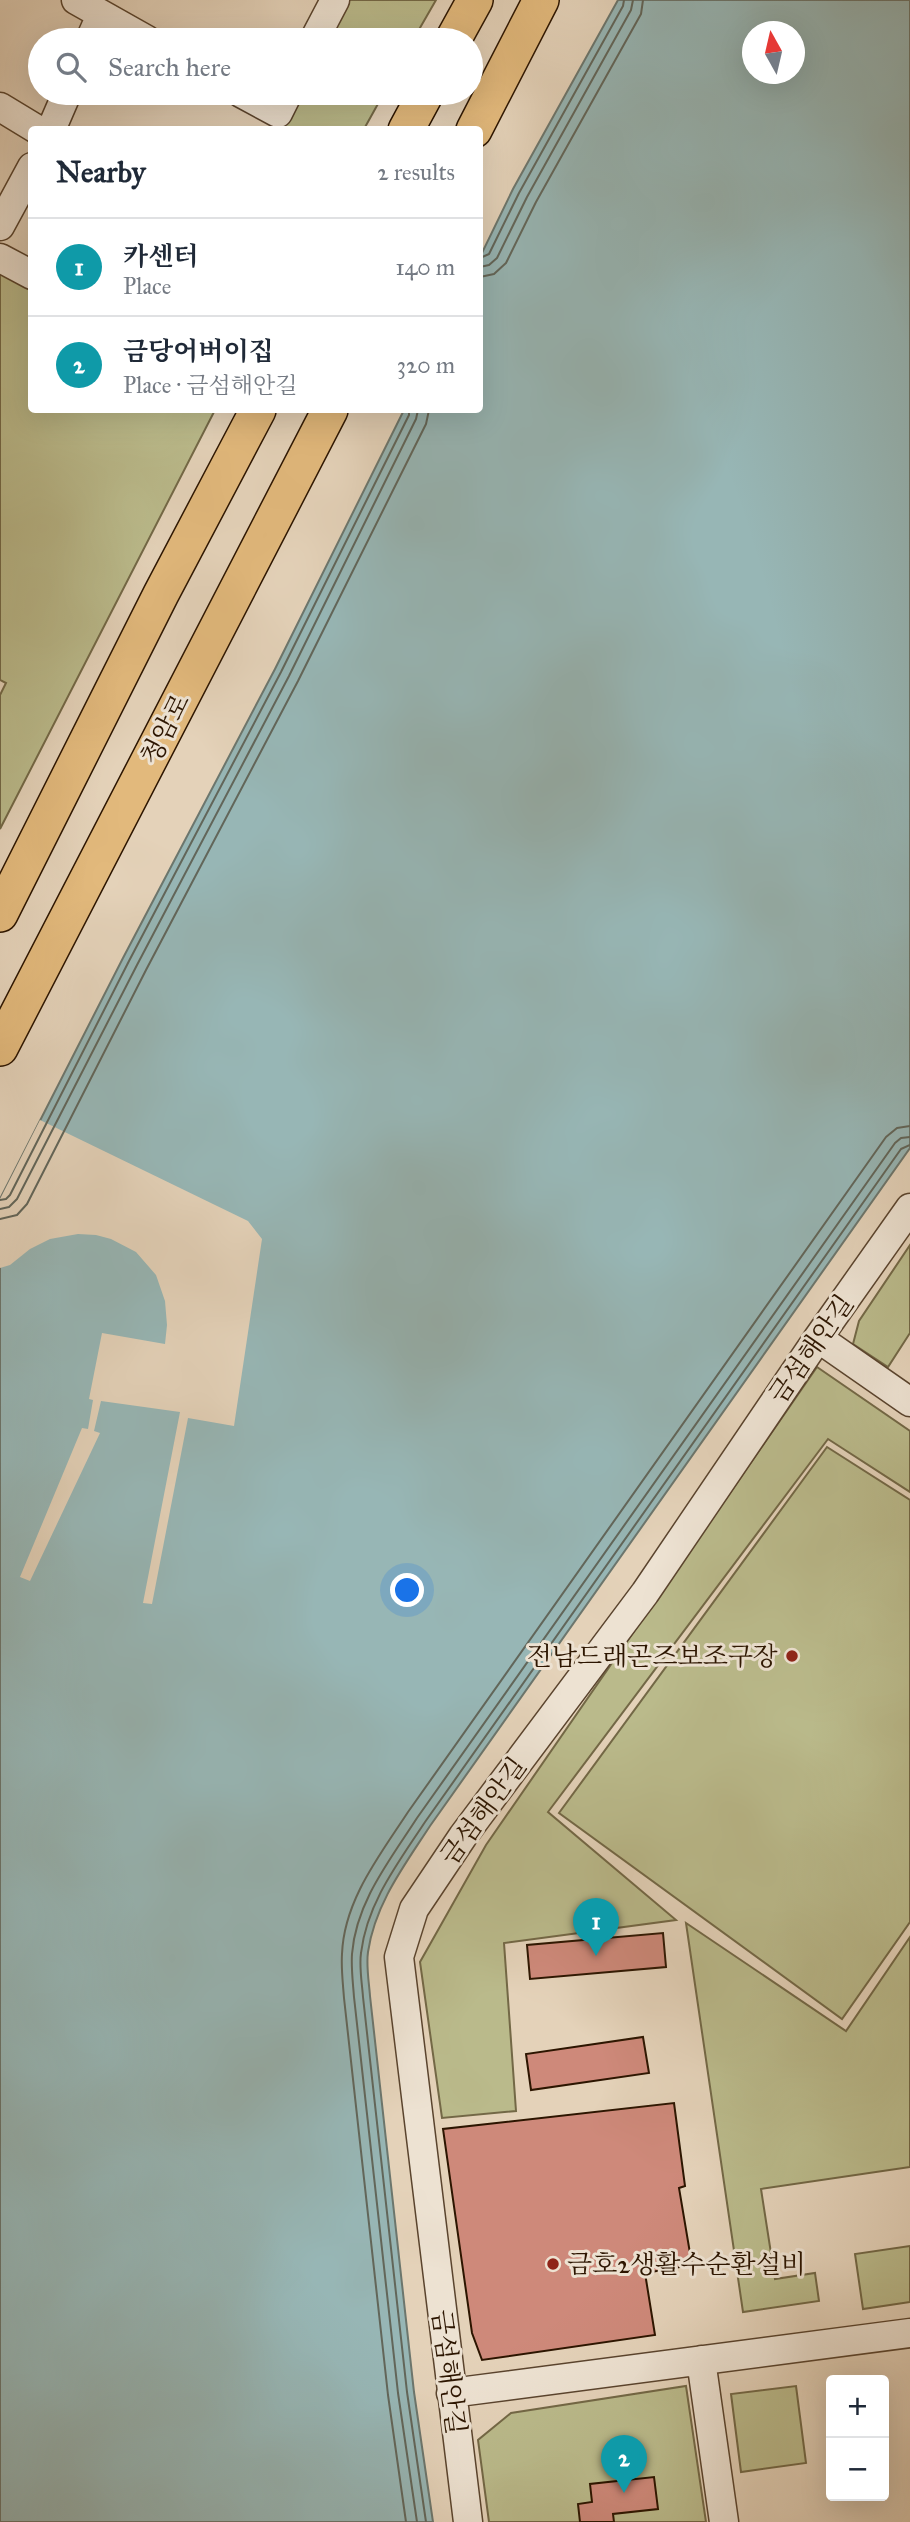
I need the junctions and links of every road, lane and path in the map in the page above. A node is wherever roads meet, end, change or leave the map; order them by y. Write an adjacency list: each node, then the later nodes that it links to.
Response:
1 (76, 0): 5 (street)
2 (335, 0): 6 (street)
3 (475, 0): 7 (main road)
4 (541, 0): 16 (main road)
5 (96, 28)
6 (320, 28)
7 (460, 28)
8 (62, 105): 14 (street)
9 (263, 105): 10 (street)
10 (282, 105)
11 (420, 105): 15 (main road)
12 (0, 107): 13 (street)
13 (31, 126)
14 (53, 126)
15 (408, 126)
16 (476, 126)
17 (28, 174): 18 (street)
18 (0, 226)
19 (0, 258): 20 (street)
20 (28, 273)
21 (256, 413): 23 (main road)
22 (328, 413): 24 (main road, 청암로)
23 (0, 914)
24 (0, 1048)
25 (910, 1208): 26 (street, 금섬해안길)
26 (818, 1338): 27 (street); 30 (street, 금섬해안길)
27 (910, 1402)
28 (910, 2333): 29 (street)
29 (701, 2360): 30 (street); 32 (street)
30 (451, 2393): 31 (street, 금섬해안길)
31 (468, 2522)
32 (724, 2522)

